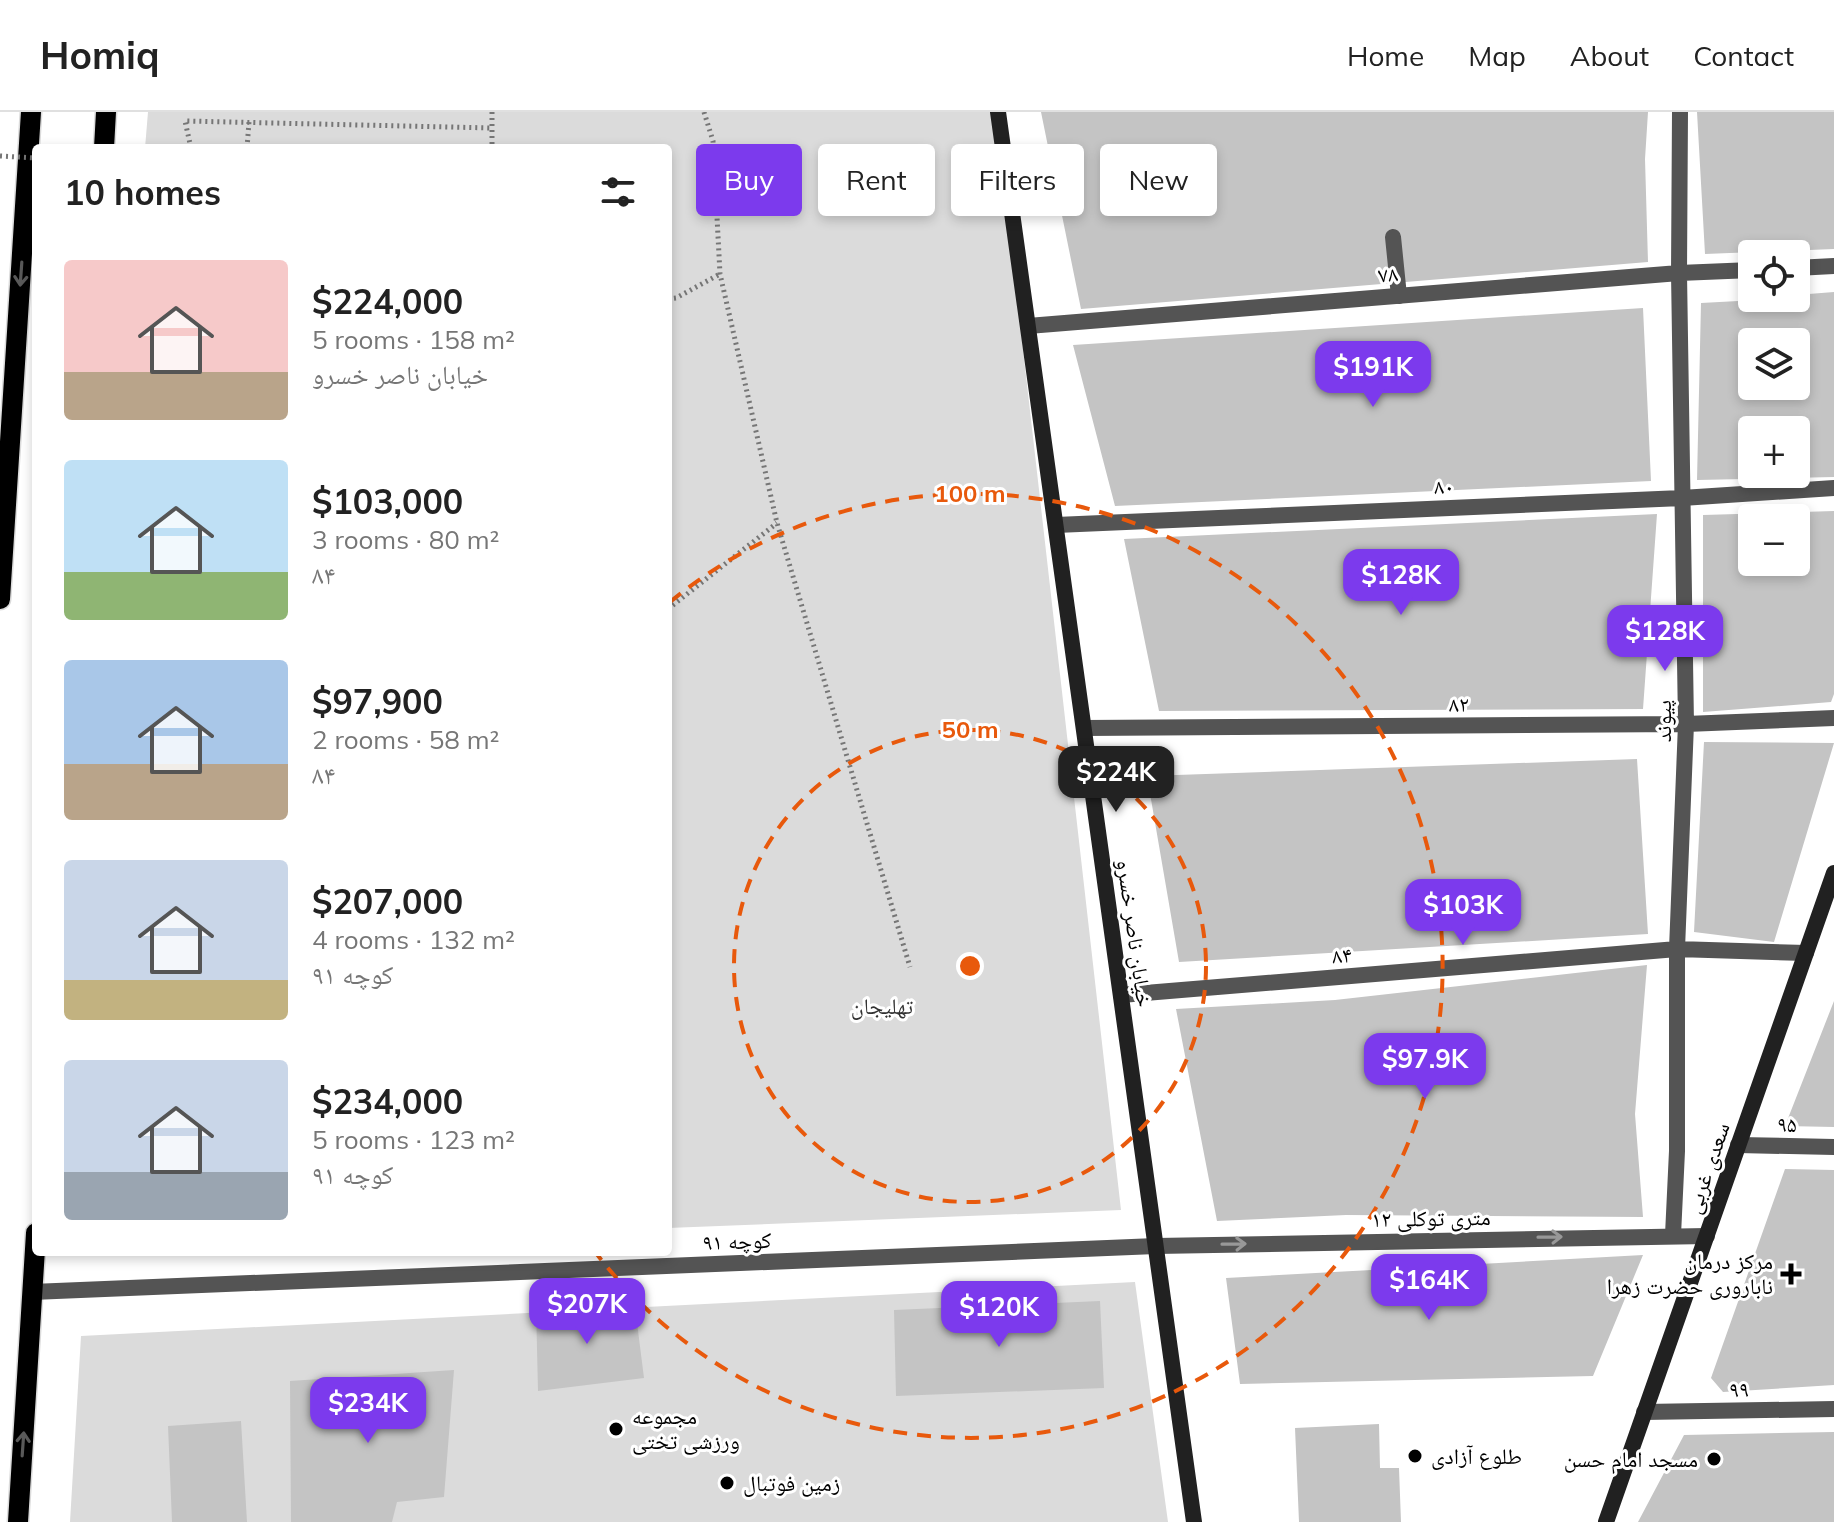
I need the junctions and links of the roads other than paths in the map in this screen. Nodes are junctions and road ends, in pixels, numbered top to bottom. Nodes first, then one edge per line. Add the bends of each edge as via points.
1 (31, 112) edge
2 (106, 112) edge
3 (998, 112) edge
4 (1680, 112) edge
5 (104, 144) edge
6 (1393, 237) dead end
7 (1834, 266) edge
8 (1810, 267) edge
9 (1738, 271) edge
10 (1679, 273) junction
11 (1399, 296) junction
12 (1028, 326) junction
13 (1834, 488) edge
14 (1682, 498) junction
15 (1056, 525) junction
16 (0, 599) edge
17 (1834, 718) edge
18 (1686, 724) junction
19 (1084, 728) junction
20 (1834, 874) edge
21 (1677, 949) junction
22 (1806, 953) junction
23 (1121, 995) junction
24 (1738, 1145) junction
25 (1834, 1147) edge
26 (1673, 1235) junction
27 (1707, 1236) junction
28 (1156, 1246) junction
29 (34, 1256) edge
30 (32, 1292) junction
31 (1834, 1409) edge
32 (1644, 1412) junction
33 (1607, 1520) edge
34 (18, 1522) edge
35 (1194, 1522) edge

1 -> 16 main road
2 - 5 main road
3 - 12 main road, خیابان ناصر خسرو
4 - 10 street, پیوند
6 - 11 street
7 - 8 street
9 - 10 street, ۷۸
10 - 11 street, ۷۸
10 - 14 street, پیوند
11 - 12 street, ۷۸
12 - 15 main road, خیابان ناصر خسرو
13 - 14 street, ۸۰
14 - 15 street, ۸۰
14 - 18 street, پیوند
15 - 19 main road, خیابان ناصر خسرو
17 - 18 street, ۸۲
18 - 19 street, ۸۲
18 - 21 street, پیوند
19 - 23 main road, خیابان ناصر خسرو
20 - 22 main road, سعدی غربی
21 - 22 street, ۸۴
21 - 23 street, ۸۴
21 - 26 street, پیوند
22 - 24 main road, سعدی غربی
23 - 28 main road, خیابان ناصر خسرو
24 - 25 street, ۹۵
24 - 27 main road, سعدی غربی
26 - 27 street, ۱۲ متری توکلی
28 -> 26 street, ۱۲ متری توکلی
27 - 32 main road, سعدی غربی
28 - 30 street, کوچه ۹۱
28 - 35 main road, خیابان ناصر خسرو
29 - 30 main road
34 -> 30 main road
31 - 32 street, ۹۹
32 - 33 main road, سعدی غربی

